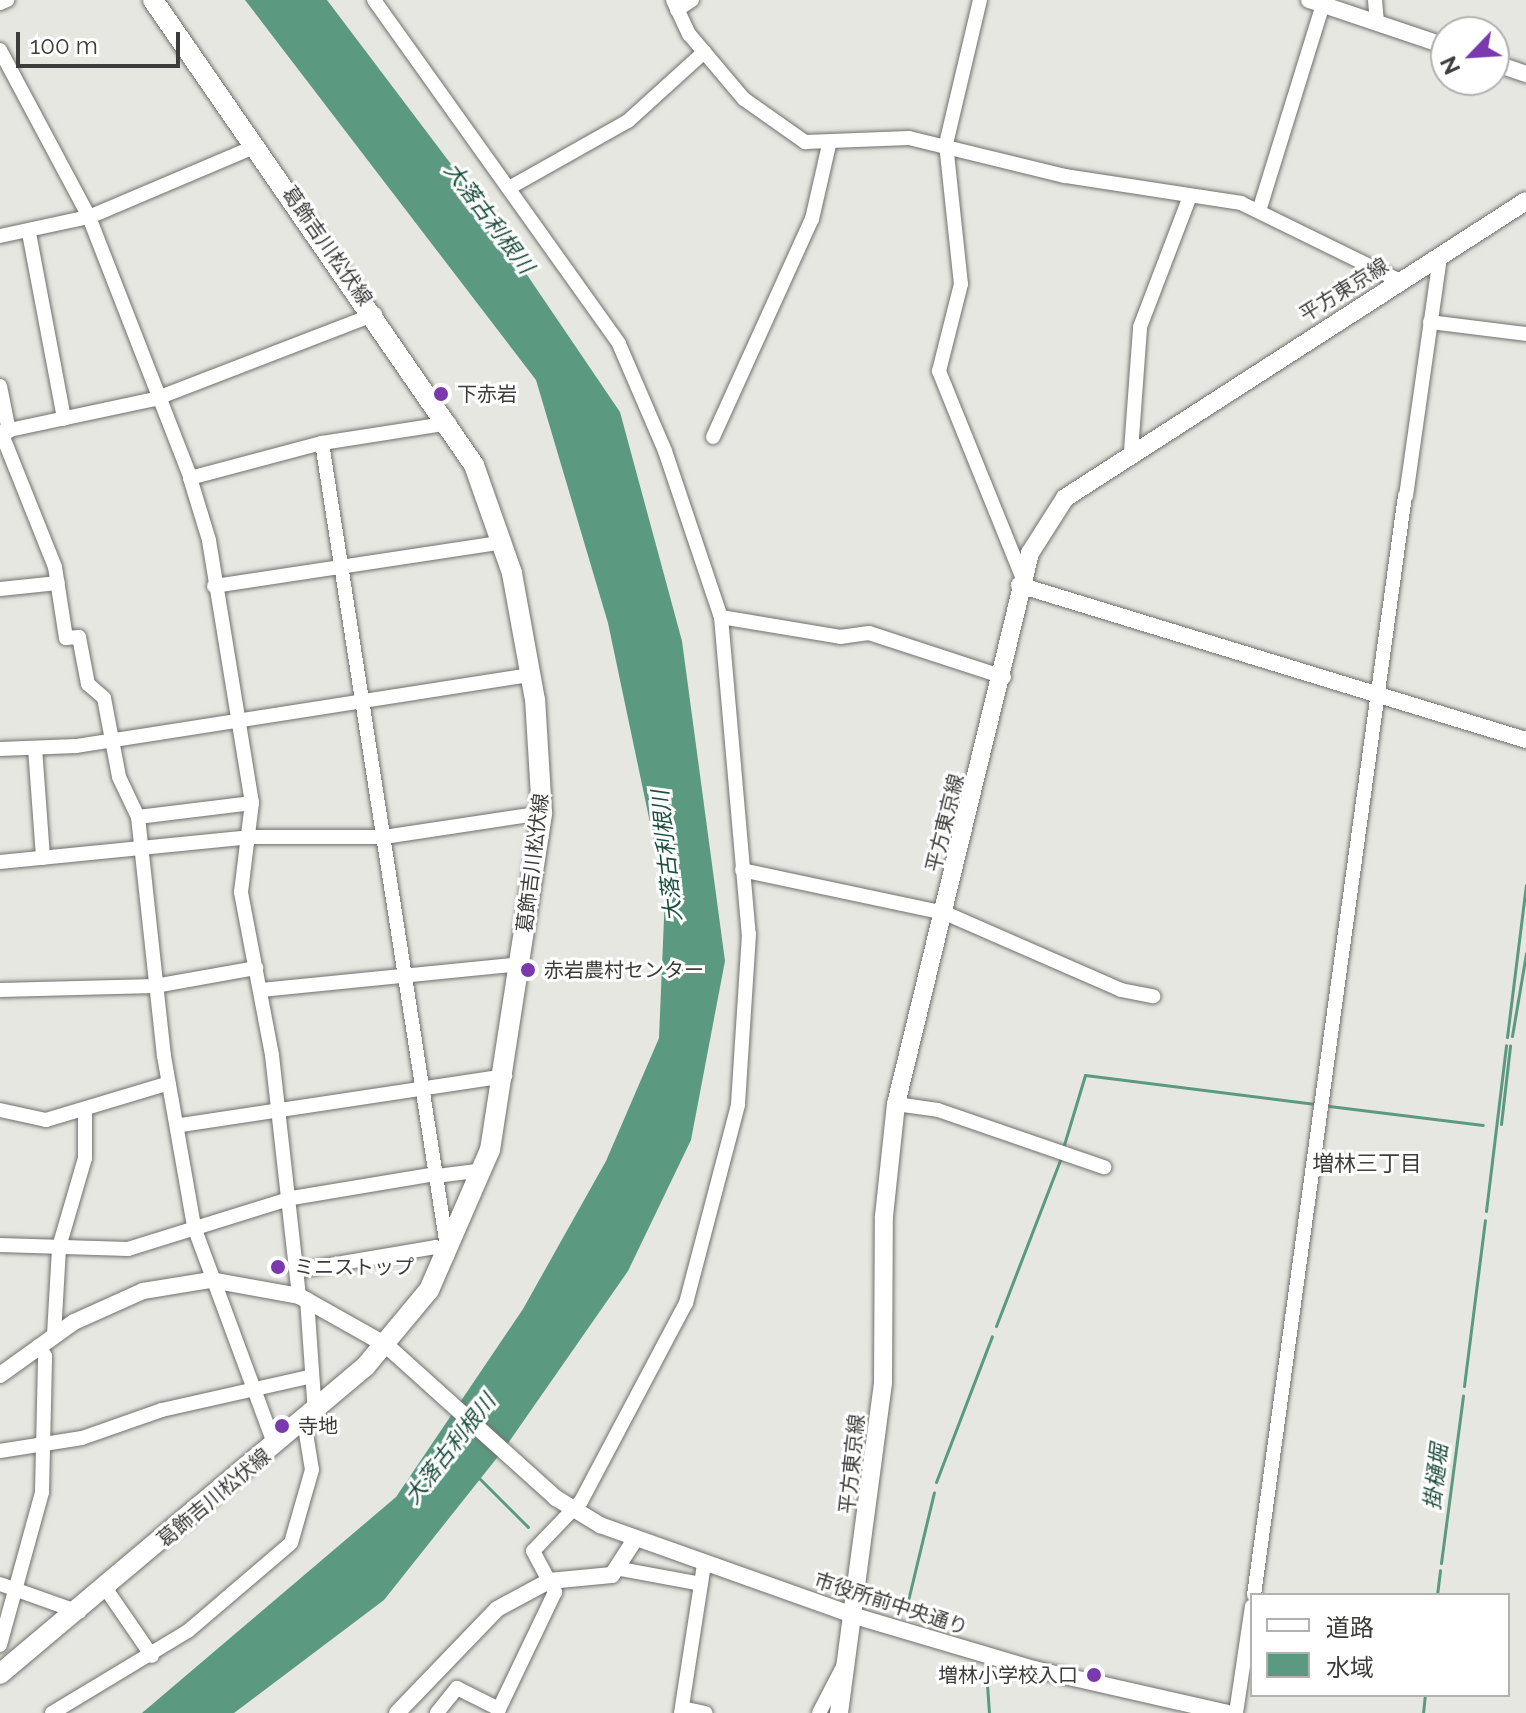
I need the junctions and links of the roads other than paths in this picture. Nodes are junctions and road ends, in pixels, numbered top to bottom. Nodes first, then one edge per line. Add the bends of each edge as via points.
1 (7, 0) edge
2 (153, 0) edge
3 (374, 0) edge
4 (692, 0) edge
5 (980, 0) edge
6 (1375, 0) edge
7 (1316, 2) edge
8 (0, 3) edge
9 (675, 5) edge
10 (1377, 22) junction
11 (1430, 40) edge
12 (0, 50) edge
13 (704, 52) junction
14 (946, 144) junction
15 (829, 145) junction
16 (256, 146) junction
17 (509, 188) junction
18 (1190, 196) junction
19 (1526, 201) edge
20 (1259, 211) junction
21 (89, 217) junction
22 (29, 233) junction
23 (0, 236) edge
24 (1440, 256) junction
25 (1400, 281) junction
26 (375, 314) junction
27 (1430, 322) junction
28 (1526, 334) edge
29 (0, 386) edge
30 (155, 399) junction
31 (64, 419) junction
32 (449, 423) junction
33 (3, 431) edge
34 (713, 437) dead end
35 (322, 443) junction
36 (1131, 451) junction
37 (191, 478) junction
38 (504, 542) junction
39 (341, 568) junction
40 (1020, 581) junction
41 (58, 583) junction
42 (214, 586) junction
43 (0, 589) edge
44 (721, 617) junction
45 (531, 675) junction
46 (1004, 677) junction
47 (1378, 693) junction
48 (362, 701) junction
49 (233, 718) junction
50 (109, 739) junction
51 (1526, 740) edge
52 (35, 748) junction
53 (0, 749) edge
54 (252, 803) junction
55 (542, 813) junction
56 (138, 817) junction
57 (249, 837) junction
58 (384, 837) junction
59 (144, 848) junction
60 (43, 858) junction
61 (0, 862) edge
62 (742, 870) junction
63 (945, 913) junction
64 (520, 964) junction
65 (256, 968) junction
66 (404, 971) junction
67 (155, 986) junction
68 (0, 990) edge
69 (261, 990) junction
70 (1153, 996) dead end
71 (505, 1076) junction
72 (169, 1083) junction
73 (422, 1088) junction
74 (896, 1104) junction
75 (279, 1106) junction
76 (0, 1110) edge
77 (85, 1110) junction
78 (181, 1125) junction
79 (1104, 1167) dead end
80 (484, 1170) junction
81 (435, 1175) junction
82 (292, 1198) junction
83 (194, 1227) junction
84 (0, 1245) edge
85 (59, 1247) junction
86 (448, 1255) junction
87 (301, 1270) junction
88 (211, 1280) junction
89 (303, 1298) junction
90 (54, 1335) junction
91 (386, 1345) junction
92 (38, 1346) junction
93 (0, 1375) edge
94 (308, 1377) junction
95 (252, 1391) junction
96 (310, 1416) junction
97 (41, 1446) junction
98 (275, 1446) junction
99 (0, 1451) edge
100 (572, 1510) junction
101 (634, 1541) junction
102 (704, 1565) junction
103 (620, 1569) junction
104 (549, 1581) junction
105 (0, 1584) edge
106 (701, 1584) junction
107 (15, 1589) junction
108 (106, 1589) junction
109 (1254, 1593) edge
110 (79, 1612) junction
111 (855, 1616) junction
112 (1250, 1619) edge
113 (0, 1645) edge
114 (152, 1656) junction
115 (846, 1661) junction
116 (0, 1674) edge
117 (681, 1710) edge
118 (52, 1713) edge
119 (397, 1713) edge
120 (437, 1713) edge
121 (705, 1713) edge
122 (819, 1713) edge
123 (839, 1713) edge
124 (1227, 1713) edge
125 (1236, 1713) edge

1 - 8 street
2 - 16 main road, 葛飾吉川松伏線
3 - 17 street
4 - 9 street
5 - 14 street
6 - 10 street
7 - 10 street
7 - 20 street
9 - 13 street
10 - 11 street
12 - 21 street
13 - 15 street via 744,99 805,142
13 - 17 street via 628,121
14 - 15 street via 909,138
14 - 18 street via 1065,176
14 - 40 street via 961,284 939,371
15 - 34 street via 812,219
16 - 21 street
16 - 26 main road, 葛飾吉川松伏線
17 - 44 street via 619,344 665,451
18 - 20 street
18 - 36 street via 1140,327
19 - 24 main road, 平方東京線
20 - 25 street
21 - 22 street
21 - 30 street
22 - 23 street
22 - 31 street
24 - 25 main road, 平方東京線
24 - 27 street
25 - 36 main road, 平方東京線
26 - 30 street
26 - 32 main road, 葛飾吉川松伏線
27 - 28 street
27 - 47 street
29 - 33 street
30 - 31 street
30 - 37 street
31 - 33 street
32 - 35 street
32 - 38 main road, 葛飾吉川松伏線
33 - 41 street via 30,490
35 - 37 street
35 - 39 street
36 - 40 main road, 平方東京線 via 1065,498 1043,526
37 - 42 street
38 - 39 street
38 - 45 main road, 葛飾吉川松伏線
39 - 42 street
39 - 48 street
40 - 46 main road, 平方東京線
40 - 47 street
41 - 43 street
41 - 50 street via 66,638 79,637 88,684 104,698
42 - 49 street
44 - 46 street via 840,637 869,633
44 - 62 street
45 - 48 street
45 - 55 main road, 葛飾吉川松伏線
46 - 63 main road, 平方東京線
47 - 51 street
47 - 109 street
48 - 49 street
48 - 58 street
49 - 50 street
49 - 54 street
50 - 52 street
50 - 56 street
52 - 53 street
52 - 60 street
54 - 56 street
54 - 57 street
55 - 58 street
55 - 64 main road, 葛飾吉川松伏線
56 - 59 street
57 - 58 street
57 - 59 street
57 - 65 street via 241,892
58 - 66 street
59 - 60 street
59 - 67 street
60 - 61 street
62 - 63 street
62 - 100 street via 749,934 738,1105 686,1303
63 - 70 street via 1121,990
63 - 74 main road, 平方東京線
64 - 66 street
64 - 71 main road, 葛飾吉川松伏線
65 - 67 street
65 - 69 street
66 - 69 street
66 - 73 street
67 - 68 street
67 - 72 street
69 - 75 street
71 - 73 street
71 - 80 main road, 葛飾吉川松伏線
72 - 77 street
72 - 78 street
73 - 75 street
73 - 81 street
74 - 79 street via 938,1110
74 - 111 main road, 平方東京線 via 884,1216 883,1382
75 - 78 street
75 - 82 street
76 - 77 street via 28,1121
77 - 85 street via 85,1158
78 - 83 street
80 - 81 street
80 - 86 main road, 葛飾吉川松伏線
81 - 82 street
81 - 86 street
82 - 83 street
82 - 87 street
83 - 85 street via 128,1249
83 - 88 street
84 - 85 street
85 - 90 street
86 - 87 street via 435,1247
86 - 91 main road, 葛飾吉川松伏線
87 - 89 street
88 - 89 street, 市役所前中央通り
88 - 90 street via 120,1299
88 - 95 street
89 - 91 street, 市役所前中央通り
89 - 94 street
90 - 92 street
91 - 96 main road, 葛飾吉川松伏線
91 - 100 street, 市役所前中央通り
92 - 93 street
92 - 97 street via 45,1356
94 - 95 street
94 - 96 street
95 - 97 street
95 - 98 street
96 - 98 main road, 葛飾吉川松伏線
96 - 114 street via 312,1470 291,1543
97 - 99 street
97 - 107 street via 42,1492
98 - 108 main road, 葛飾吉川松伏線
100 - 101 street, 市役所前中央通り
100 - 104 street via 533,1551
101 - 102 street, 市役所前中央通り
101 - 103 street
102 - 106 street
102 - 111 street, 市役所前中央通り
103 - 104 street via 604,1578
103 - 106 street
104 - 119 street via 497,1609
104 - 120 street via 555,1592 499,1709 457,1688
105 - 107 street
106 - 117 street
107 - 110 street
107 - 113 street
108 - 110 main road, 葛飾吉川松伏線
108 - 114 street
110 - 116 main road, 葛飾吉川松伏線
111 - 115 main road, 平方東京線
111 - 124 street, 市役所前中央通り via 1034,1669
112 - 125 street
114 - 118 street
115 - 122 street
115 - 123 main road, 平方東京線
117 - 121 street

